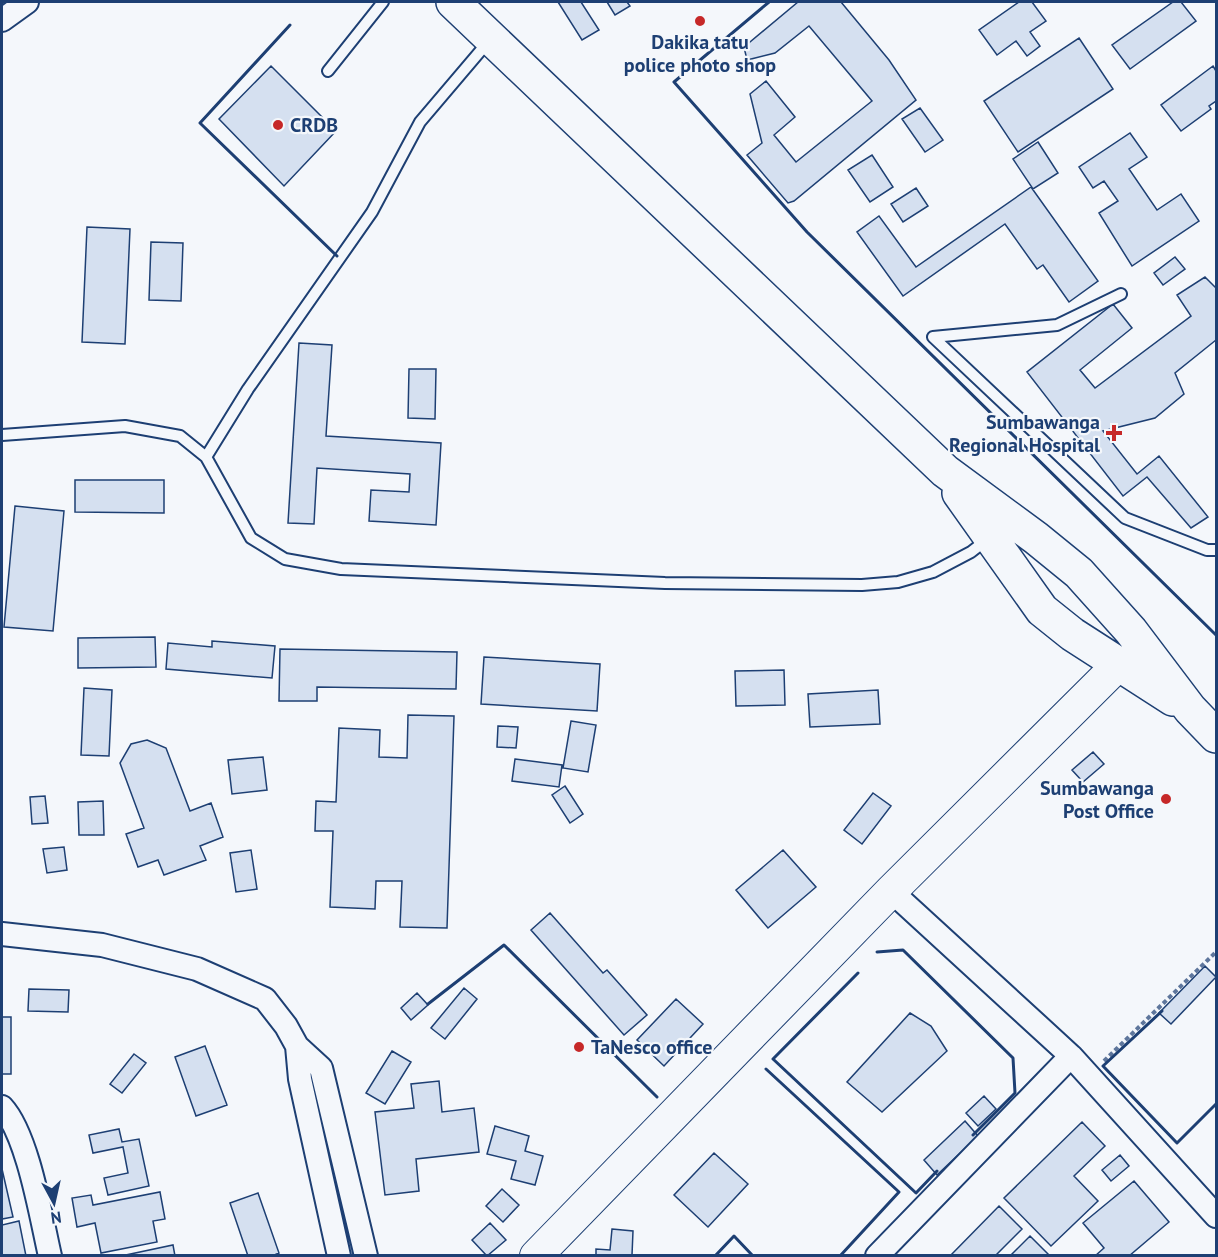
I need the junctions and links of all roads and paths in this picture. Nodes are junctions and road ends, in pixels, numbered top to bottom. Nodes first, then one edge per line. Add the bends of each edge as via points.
1 (27, 2) edge
2 (383, 2) edge
3 (453, 2) edge
4 (2, 20) edge
5 (490, 39) junction
6 (328, 71) dead end
7 (1121, 294) dead end
8 (2, 435) edge
9 (206, 457) junction
10 (945, 471) junction
11 (990, 537) junction
12 (1216, 550) edge
13 (1070, 565) junction
14 (1103, 598) junction
15 (1036, 602) junction
16 (1072, 634) junction
17 (1118, 665) junction
18 (1190, 709) junction
19 (1216, 736) edge
20 (891, 891) junction
21 (2, 934) edge
22 (1216, 952) edge
23 (297, 1046) junction
24 (1071, 1056) junction
25 (1089, 1076) junction
26 (2, 1107) edge
27 (1216, 1216) edge
28 (50, 1256) edge
29 (339, 1256) edge
30 (366, 1256) edge
31 (536, 1256) edge
32 (877, 1256) edge

1 - 4 street
2 - 6 lane
3 - 5 highway
5 - 9 lane via 420,122 372,212 248,389
5 - 10 highway
7 - 12 lane via 1057,325 933,337 1125,518
8 - 9 lane via 125,426 180,436
9 - 11 lane via 251,538 285,559 341,569 666,583 862,585 898,582 933,572
10 - 11 highway
10 - 13 highway
11 - 15 highway
13 - 14 highway
13 - 15 highway via 1050,578
14 - 16 highway via 1092,619
14 - 18 highway
15 - 16 highway
16 - 17 highway
17 - 18 highway
17 - 20 street
18 - 19 highway
20 - 24 street
20 - 31 street
21 - 23 street via 102,945 197,969 265,999
22 - 25 path
23 - 29 street via 300,1079
23 - 30 street via 321,1068
24 - 25 street
24 - 32 street
25 - 27 street
26 - 28 street via 28,1165

